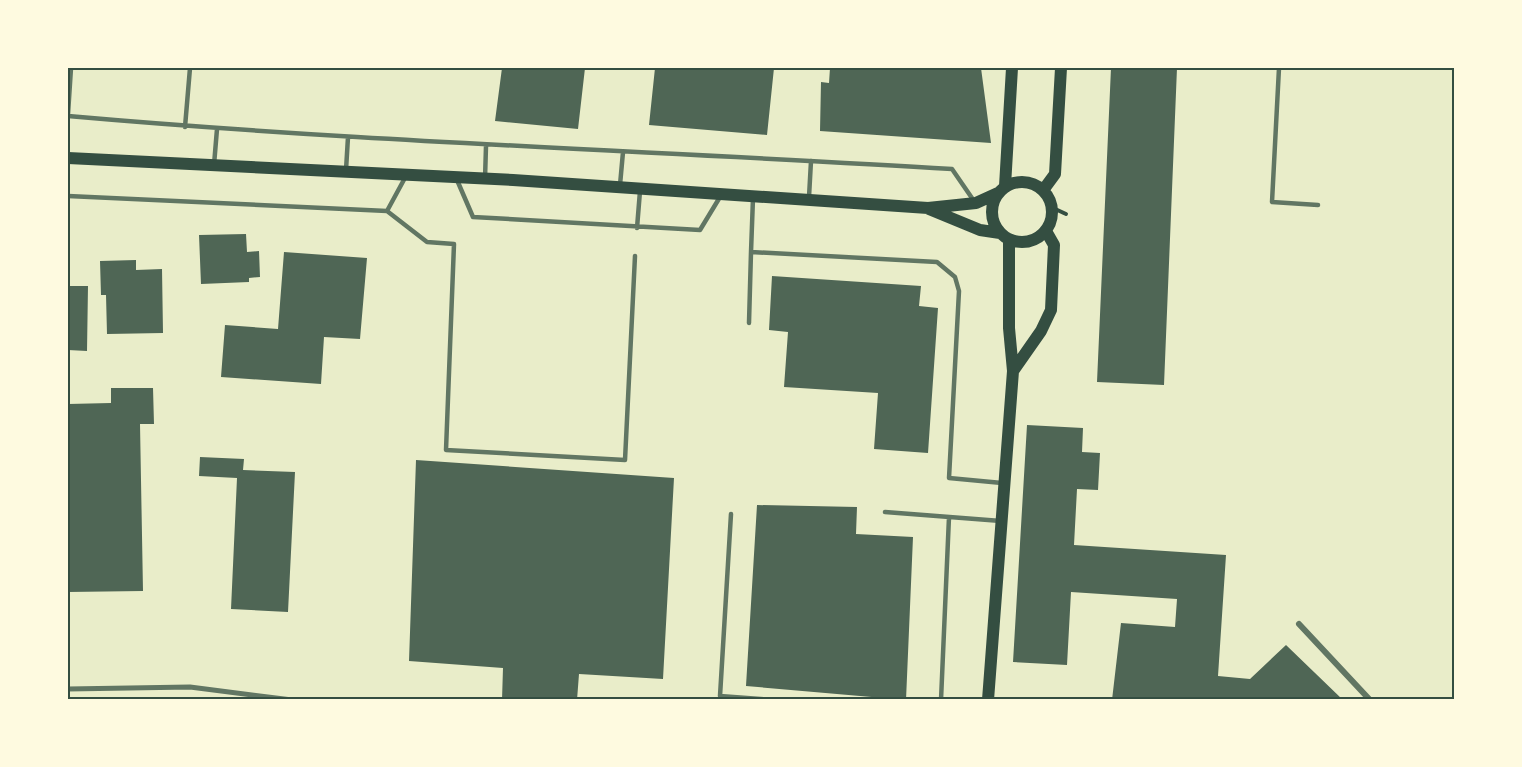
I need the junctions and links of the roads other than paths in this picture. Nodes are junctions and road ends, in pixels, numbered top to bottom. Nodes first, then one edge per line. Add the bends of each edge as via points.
1 (71, 68) edge
2 (190, 68) edge
3 (1012, 68) edge
4 (1061, 68) edge
5 (1279, 68) edge
6 (68, 105) edge
7 (68, 115) edge
8 (185, 127) junction
9 (217, 129) junction
10 (348, 137) junction
11 (486, 146) junction
12 (623, 152) junction
13 (68, 158) edge
14 (811, 160) junction
15 (214, 166) junction
16 (346, 172) junction
17 (407, 174) junction
18 (456, 177) junction
19 (485, 179) junction
20 (620, 187) junction
21 (640, 188) junction
22 (1044, 189) junction
23 (1001, 190) junction
24 (721, 194) junction
25 (68, 196) edge
26 (753, 196) junction
27 (809, 200) junction
28 (976, 203) junction
29 (1318, 205) dead end
30 (928, 208) junction
31 (387, 211) junction
32 (637, 228) junction
33 (1046, 231) junction
34 (1004, 236) junction
35 (751, 252) junction
36 (635, 256) dead end
37 (748, 323) dead end
38 (1013, 371) junction
39 (1005, 483) junction
40 (885, 512) dead end
41 (731, 514) dead end
42 (949, 517) junction
43 (1001, 521) junction
44 (1299, 624) dead end
45 (68, 689) edge
46 (291, 699) edge
47 (773, 699) edge
48 (940, 699) edge
49 (988, 699) edge
50 (1370, 699) edge

1 - 6 lane
2 - 8 lane
3 - 23 main road
4 - 22 main road via 1056,174
5 - 29 lane via 1272,202
6 - 7 lane
7 - 8 lane
8 - 9 lane
9 - 10 lane
9 - 15 lane
10 - 11 lane
10 - 16 lane
11 - 12 lane
11 - 19 lane
12 - 14 lane
12 - 20 lane
13 - 15 main road
14 - 27 lane
14 - 28 lane via 952,169
15 - 16 main road
16 - 17 main road
17 - 18 main road
17 - 31 lane
18 - 19 main road
18 - 32 lane via 473,217
19 - 20 main road
20 - 21 main road
21 - 24 main road
21 - 32 lane
22 - 23 main road via 1025,181
22 - 33 main road via 1053,208
23 - 28 main road
23 - 34 main road via 992,214
24 - 26 main road
24 - 32 lane via 700,230
25 - 31 lane
26 - 27 main road
26 - 35 lane
27 - 30 main road
28 - 30 main road
30 - 34 main road
31 - 36 lane via 427,242 454,244 446,450 625,460
33 - 34 main road via 1029,242
33 - 38 main road via 1054,245 1051,310
34 - 38 main road
35 - 37 lane
35 - 39 lane via 938,262 955,277 960,291 949,478
38 - 39 main road
39 - 43 main road
40 - 42 lane
41 - 47 lane via 720,696
42 - 43 lane
42 - 48 lane
43 - 49 main road
44 - 50 street
45 - 46 street via 190,687

